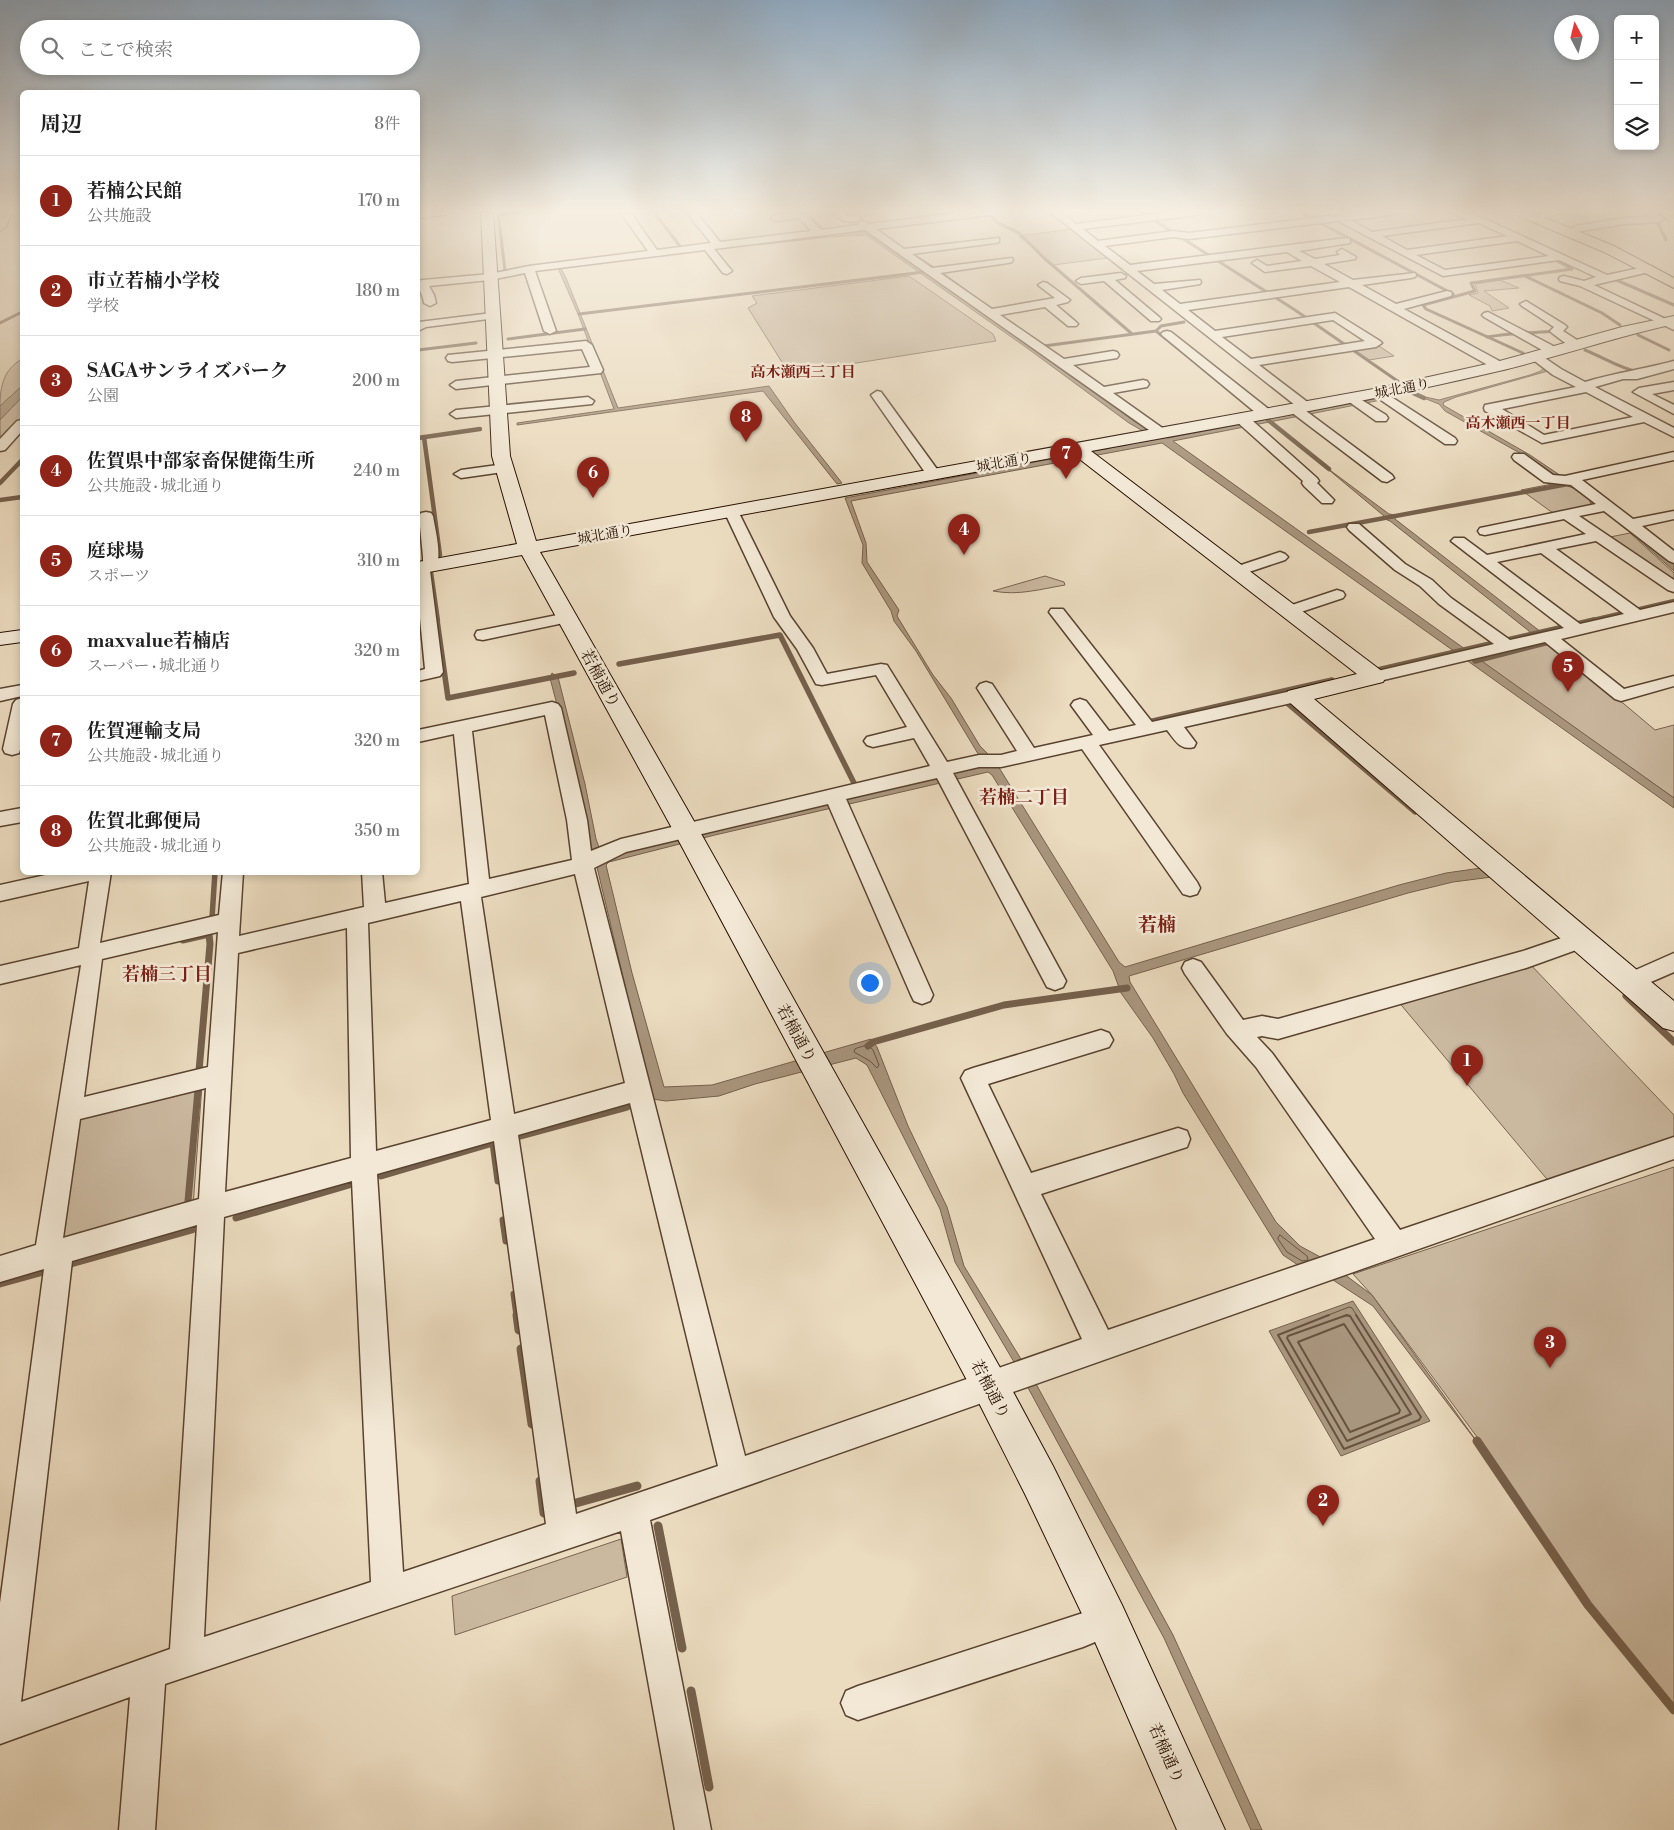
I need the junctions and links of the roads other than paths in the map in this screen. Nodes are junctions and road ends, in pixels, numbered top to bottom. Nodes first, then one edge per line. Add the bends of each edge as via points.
1 (429, 297) edge
2 (491, 297) edge
3 (539, 297) edge
4 (973, 297) edge
5 (1061, 297) edge
6 (1129, 297) edge
7 (1163, 297) edge
8 (1254, 297) edge
9 (1375, 297) edge
10 (1436, 297) edge
11 (1614, 297) edge
12 (430, 303) dead end
13 (1047, 303) junction
14 (1526, 304) dead end
15 (1177, 308) junction
16 (1394, 308) junction
17 (995, 312) junction
18 (1488, 315) dead end
19 (492, 316) junction
20 (1155, 319) dead end
21 (1670, 323) edge
22 (1072, 324) dead end
23 (420, 328) edge
24 (550, 331) dead end
25 (1167, 334) dead end
26 (1212, 335) junction
27 (1576, 345) junction
28 (1553, 351) junction
29 (494, 353) junction
30 (1113, 355) dead end
31 (1536, 356) junction
32 (452, 358) dead end
33 (1064, 363) junction
34 (1248, 363) junction
35 (1674, 365) edge
36 (1499, 366) junction
37 (496, 381) junction
38 (1143, 384) dead end
39 (456, 385) dead end
40 (1674, 386) edge
41 (1586, 387) junction
42 (1102, 391) junction
43 (1379, 393) junction
44 (877, 395) dead end
45 (1357, 401) junction
46 (588, 402) dead end
47 (498, 410) junction
48 (1674, 410) edge
49 (1302, 411) junction
50 (456, 414) dead end
51 (1266, 414) junction
52 (1381, 418) dead end
53 (1646, 418) junction
54 (1246, 423) junction
55 (20, 426) edge
56 (1674, 433) edge
57 (1154, 434) junction
58 (1450, 441) dead end
59 (0, 447) edge
60 (1083, 453) junction
61 (1674, 456) edge
62 (1519, 457) dead end
63 (505, 468) junction
64 (461, 474) dead end
65 (934, 475) junction
66 (1387, 478) dead end
67 (1566, 480) junction
68 (1327, 500) dead end
69 (1608, 506) junction
70 (731, 511) junction
71 (1566, 514) junction
72 (1674, 515) edge
73 (426, 516) dead end
74 (1631, 524) junction
75 (1354, 527) dead end
76 (1485, 530) dead end
77 (1598, 536) junction
78 (1459, 541) dead end
79 (528, 548) junction
80 (1544, 548) junction
81 (1280, 557) dead end
82 (1674, 558) edge
83 (1485, 560) junction
84 (423, 567) edge
85 (1237, 571) junction
86 (1674, 587) edge
87 (1337, 595) dead end
88 (1674, 607) edge
89 (1289, 611) junction
90 (1057, 612) dead end
91 (1631, 612) junction
92 (423, 618) edge
93 (568, 618) junction
94 (1571, 625) junction
95 (483, 635) dead end
96 (20, 636) edge
97 (1541, 637) junction
98 (0, 639) edge
99 (1500, 641) junction
100 (1370, 673) junction
101 (420, 676) edge
102 (1674, 682) edge
103 (986, 688) dead end
104 (20, 691) edge
105 (0, 695) edge
106 (1296, 696) junction
107 (1080, 705) dead end
108 (20, 712) edge
109 (1144, 724) junction
110 (1172, 724) junction
111 (462, 727) junction
112 (918, 731) junction
113 (420, 736) edge
114 (1097, 737) junction
115 (873, 741) dead end
116 (1187, 743) dead end
117 (11, 749) edge
118 (1026, 750) junction
119 (946, 777) junction
120 (837, 803) junction
121 (20, 814) edge
122 (0, 819) edge
123 (689, 837) junction
124 (593, 859) junction
125 (83, 875) edge
126 (100, 875) edge
127 (233, 875) edge
128 (372, 875) edge
129 (1190, 888) dead end
130 (475, 891) junction
131 (0, 893) edge
132 (366, 916) junction
133 (229, 921) junction
134 (1572, 943) junction
135 (228, 947) junction
136 (90, 954) junction
137 (1674, 962) edge
138 (1193, 968) dead end
139 (0, 975) edge
140 (1055, 981) dead end
141 (1630, 982) junction
142 (922, 995) dead end
143 (1674, 1019) edge
144 (1238, 1031) junction
145 (1101, 1040) dead end
146 (219, 1075) junction
147 (640, 1090) junction
148 (70, 1111) junction
149 (505, 1127) junction
150 (1178, 1139) dead end
151 (1674, 1148) edge
152 (364, 1166) junction
153 (1024, 1186) junction
154 (212, 1208) junction
155 (1395, 1245) junction
156 (55, 1253) junction
157 (0, 1269) edge
158 (1101, 1347) junction
159 (1012, 1378) junction
160 (735, 1475) junction
161 (633, 1511) junction
162 (563, 1535) junction
163 (388, 1593) junction
164 (1107, 1620) junction
165 (186, 1660) junction
166 (149, 1673) junction
167 (858, 1703) dead end
168 (1, 1726) edge
169 (137, 1830) edge
170 (694, 1830) edge
171 (1201, 1830) edge

1 - 12 street
2 - 19 street, 若楠通り
3 - 24 street
4 - 17 street
5 - 13 street via 1064,300
6 - 20 street
7 - 15 street
8 - 15 street
9 - 16 street
10 - 16 street
11 - 21 street
13 - 17 street
13 - 22 street
14 - 27 street via 1561,327 1556,330
15 - 26 street
16 - 36 street
17 - 33 street
18 - 28 street
19 - 23 street via 423,324
19 - 29 street, 若楠通り
21 - 27 street, 城北通り
25 - 51 street
26 - 34 street
26 - 34 street via 1335,316 1376,342
27 - 28 street, 城北通り
28 - 31 street, 城北通り
29 - 32 street
29 - 37 street, 若楠通り
29 - 37 street via 586,345 597,370
30 - 33 street
31 - 36 street, 城北通り
31 - 41 street via 1557,372
33 - 42 street
34 - 49 street
35 - 41 street via 1637,375 1622,375
36 - 43 street, 城北通り
37 - 39 street
37 - 47 street, 若楠通り
38 - 42 street
40 - 48 street via 1639,392
41 - 53 street
41 - 53 street via 1490,408 1542,440
42 - 57 street
43 - 45 street, 城北通り
43 - 58 street
44 - 65 street
45 - 49 street, 城北通り
45 - 52 street
46 - 47 street
47 - 50 street
47 - 63 street, 若楠通り via 501,456
49 - 51 street, 城北通り
49 - 66 street
51 - 54 street, 城北通り
53 - 56 street
54 - 57 street, 城北通り
54 - 68 street via 1312,481 1308,483
55 - 59 street
57 - 60 street, 城北通り
60 - 65 street, 城北通り
60 - 85 street
61 - 67 street
62 - 67 street via 1549,479
63 - 64 street
63 - 79 street, 若楠通り
65 - 70 street, 城北通り
67 - 69 street
69 - 71 street
69 - 74 street
70 - 79 street, 城北通り
70 - 112 street via 782,617 805,648 822,680 881,669
71 - 76 street
71 - 77 street
72 - 74 street
73 - 84 street via 431,557
74 - 82 street
75 - 99 street via 1400,567 1426,583
77 - 80 street
77 - 86 street
78 - 83 street
79 - 84 street, 城北通り
79 - 93 street, 若楠通り
80 - 83 street
80 - 91 street
81 - 85 street
83 - 94 street
84 - 92 street
85 - 89 street
87 - 89 street
88 - 91 street
89 - 100 street
90 - 109 street
91 - 94 street
92 - 101 street via 434,672
93 - 95 street
93 - 123 street, 若楠通り
94 - 97 street
96 - 98 street
97 - 99 street
97 - 102 street via 1621,695
99 - 100 street via 1465,655
100 - 106 street
103 - 118 street
104 - 105 street
106 - 110 street
106 - 134 street
107 - 114 street
108 - 117 street
109 - 110 street
109 - 114 street
110 - 116 street
111 - 113 street
111 - 124 street via 552,708 577,820
111 - 130 street
112 - 115 street
112 - 119 street
114 - 118 street
114 - 129 street
118 - 119 street via 1001,761 979,761
119 - 120 street
119 - 140 street
120 - 123 street
120 - 142 street
121 - 122 street
123 - 124 street
123 - 159 street, 若楠通り via 812,1061
124 - 130 street
124 - 147 street
125 - 131 street
126 - 136 street
127 - 133 street
128 - 132 street
130 - 132 street
130 - 149 street
132 - 135 street
132 - 152 street
133 - 135 street
133 - 136 street
134 - 141 street
134 - 144 street via 1278,1029 1262,1026
135 - 146 street
136 - 139 street
136 - 148 street via 92,963
137 - 141 street
138 - 144 street
141 - 143 street
144 - 155 street via 1264,1060
145 - 153 street via 973,1078
146 - 148 street
146 - 154 street
147 - 149 street
147 - 160 street
148 - 156 street via 49,1244
149 - 152 street
149 - 162 street
150 - 153 street
151 - 155 street
152 - 154 street
152 - 163 street
153 - 158 street
154 - 156 street
154 - 165 street
155 - 158 street
156 - 157 street
156 - 168 street via 59,1260
158 - 159 street
159 - 160 street
159 - 164 street, 若楠通り via 1039,1480
160 - 161 street
161 - 162 street
161 - 170 street
162 - 163 street
163 - 165 street
164 - 167 street
164 - 171 street, 若楠通り
165 - 166 street
166 - 168 street
166 - 169 street

